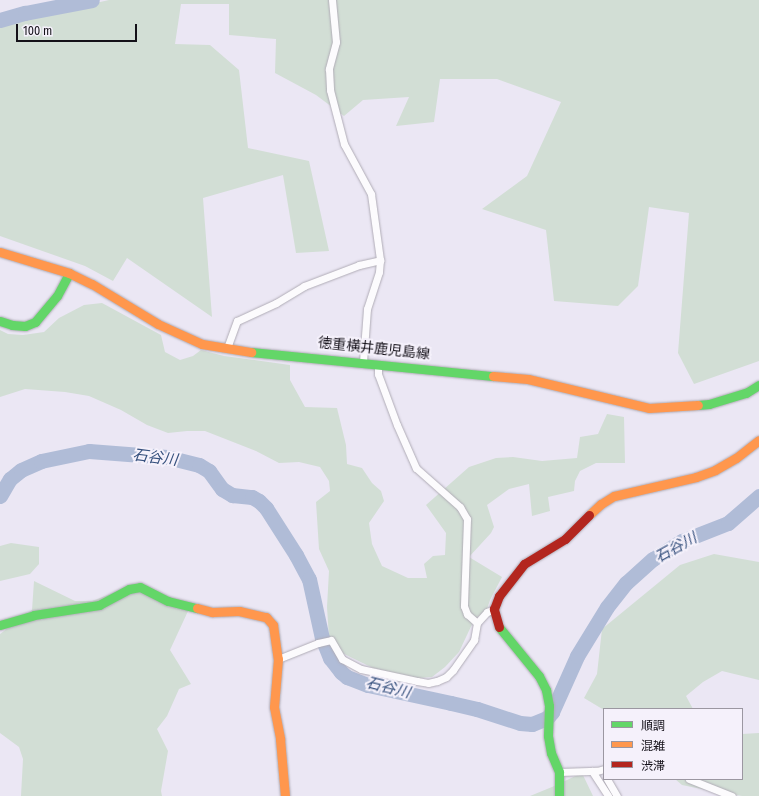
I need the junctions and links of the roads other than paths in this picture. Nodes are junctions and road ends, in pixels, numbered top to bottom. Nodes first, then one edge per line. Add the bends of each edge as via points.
1 (332, 0) edge
2 (0, 252) edge
3 (380, 260) junction
4 (69, 273) junction
5 (0, 321) edge
6 (227, 348) junction
7 (363, 362) junction
8 (378, 364) junction
9 (759, 385) edge
10 (759, 440) edge
11 (494, 608) junction
12 (477, 623) junction
13 (0, 625) edge
14 (278, 659) junction
15 (592, 771) junction
16 (603, 771) edge
17 (559, 772) junction
18 (608, 780) edge
19 (692, 780) edge
20 (285, 796) edge
21 (559, 796) edge
22 (608, 796) edge
23 (617, 796) edge
24 (732, 796) edge

1 - 3 street via 336,42 329,69 330,90 344,144 371,194
2 - 4 street, 徳重横井鹿児島線
3 - 6 street via 359,265 304,286 276,303 237,320
3 - 7 street via 368,309
4 - 5 street via 57,296 35,322 25,326
4 - 6 street, 徳重横井鹿児島線 via 179,335 202,344
6 - 7 street, 徳重横井鹿児島線
7 - 8 street, 徳重横井鹿児島線
8 - 9 street, 徳重横井鹿児島線 via 528,379 649,408 709,404 746,393
8 - 12 street via 378,374 416,468 460,507 467,519 464,606 467,614
10 - 11 street via 715,470 696,477 614,496 565,539 524,564 499,596
11 - 12 street
11 - 17 street via 504,635 539,676 546,690 549,706 548,736 551,753
12 - 14 street via 474,640 453,670 446,677 428,683 361,669 342,659 331,640
13 - 14 street via 40,614 99,605 129,589 140,587 168,601 212,612 239,611 266,616 273,626
14 - 20 street via 274,707 280,739
15 - 16 street
15 - 17 street
15 - 22 street
17 - 21 street
18 - 23 street
19 - 24 street

